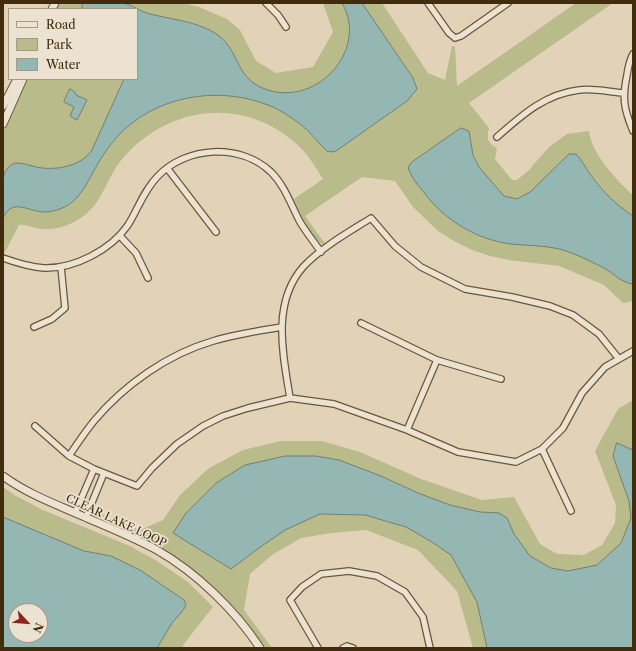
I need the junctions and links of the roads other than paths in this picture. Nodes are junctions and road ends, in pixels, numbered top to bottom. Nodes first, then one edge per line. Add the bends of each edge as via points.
1 (266, 3) edge
2 (428, 3) edge
3 (508, 3) edge
4 (286, 28) dead end
5 (633, 54) edge
6 (16, 80) edge
7 (23, 80) edge
8 (623, 93) junction
9 (3, 106) edge
10 (3, 124) edge
11 (633, 131) edge
12 (497, 137) dead end
13 (167, 168) junction
14 (216, 232) dead end
15 (120, 236) junction
16 (321, 252) junction
17 (3, 258) edge
18 (61, 267) junction
19 (148, 278) dead end
20 (362, 322) dead end
21 (34, 327) dead end
22 (282, 327) junction
23 (633, 351) edge
24 (619, 359) junction
25 (437, 360) junction
26 (501, 379) dead end
27 (290, 398) junction
28 (35, 426) dead end
29 (407, 430) junction
30 (542, 449) junction
31 (69, 456) junction
32 (94, 469) junction
33 (104, 473) junction
34 (3, 476) edge
35 (571, 511) dead end
36 (75, 513) junction
37 (86, 517) junction
38 (260, 648) edge
39 (318, 648) edge
40 (343, 648) edge
41 (353, 648) edge
42 (430, 648) edge

1 - 4 street
2 - 3 street via 455,38
5 - 8 street
6 - 9 street
7 - 10 street
8 - 11 street
8 - 12 street via 580,89 560,94 534,106
13 - 14 street
13 - 15 street via 149,187
13 - 16 street via 191,155 205,152 231,153 252,160 271,173 281,185 300,221
15 - 18 street via 84,260
15 - 19 street via 136,253
16 - 22 street via 305,265 291,284 284,306
16 - 24 street via 372,218 395,246 421,267 465,289 550,306 573,315 599,334
17 - 18 street via 28,266
18 - 21 street via 65,308 52,319
20 - 25 street
22 - 27 street
22 - 31 street via 211,341 160,364 107,406
23 - 24 street
24 - 30 street via 605,367 582,393 563,428
25 - 26 street
25 - 29 street
27 - 29 street via 334,404
27 - 33 street via 223,416 204,426 177,444 137,486
28 - 31 street
29 - 30 street via 458,452 516,462
30 - 35 street
31 - 32 street
32 - 33 street
32 - 36 street
33 - 37 street
34 - 36 street, CLEAR LAKE LOOP via 36,497
36 - 37 street, CLEAR LAKE LOOP
37 - 38 street, CLEAR LAKE LOOP via 157,551 197,578 214,593
39 - 42 street via 290,600 302,587 321,574 349,571 377,576 405,592 423,617
40 - 41 street

